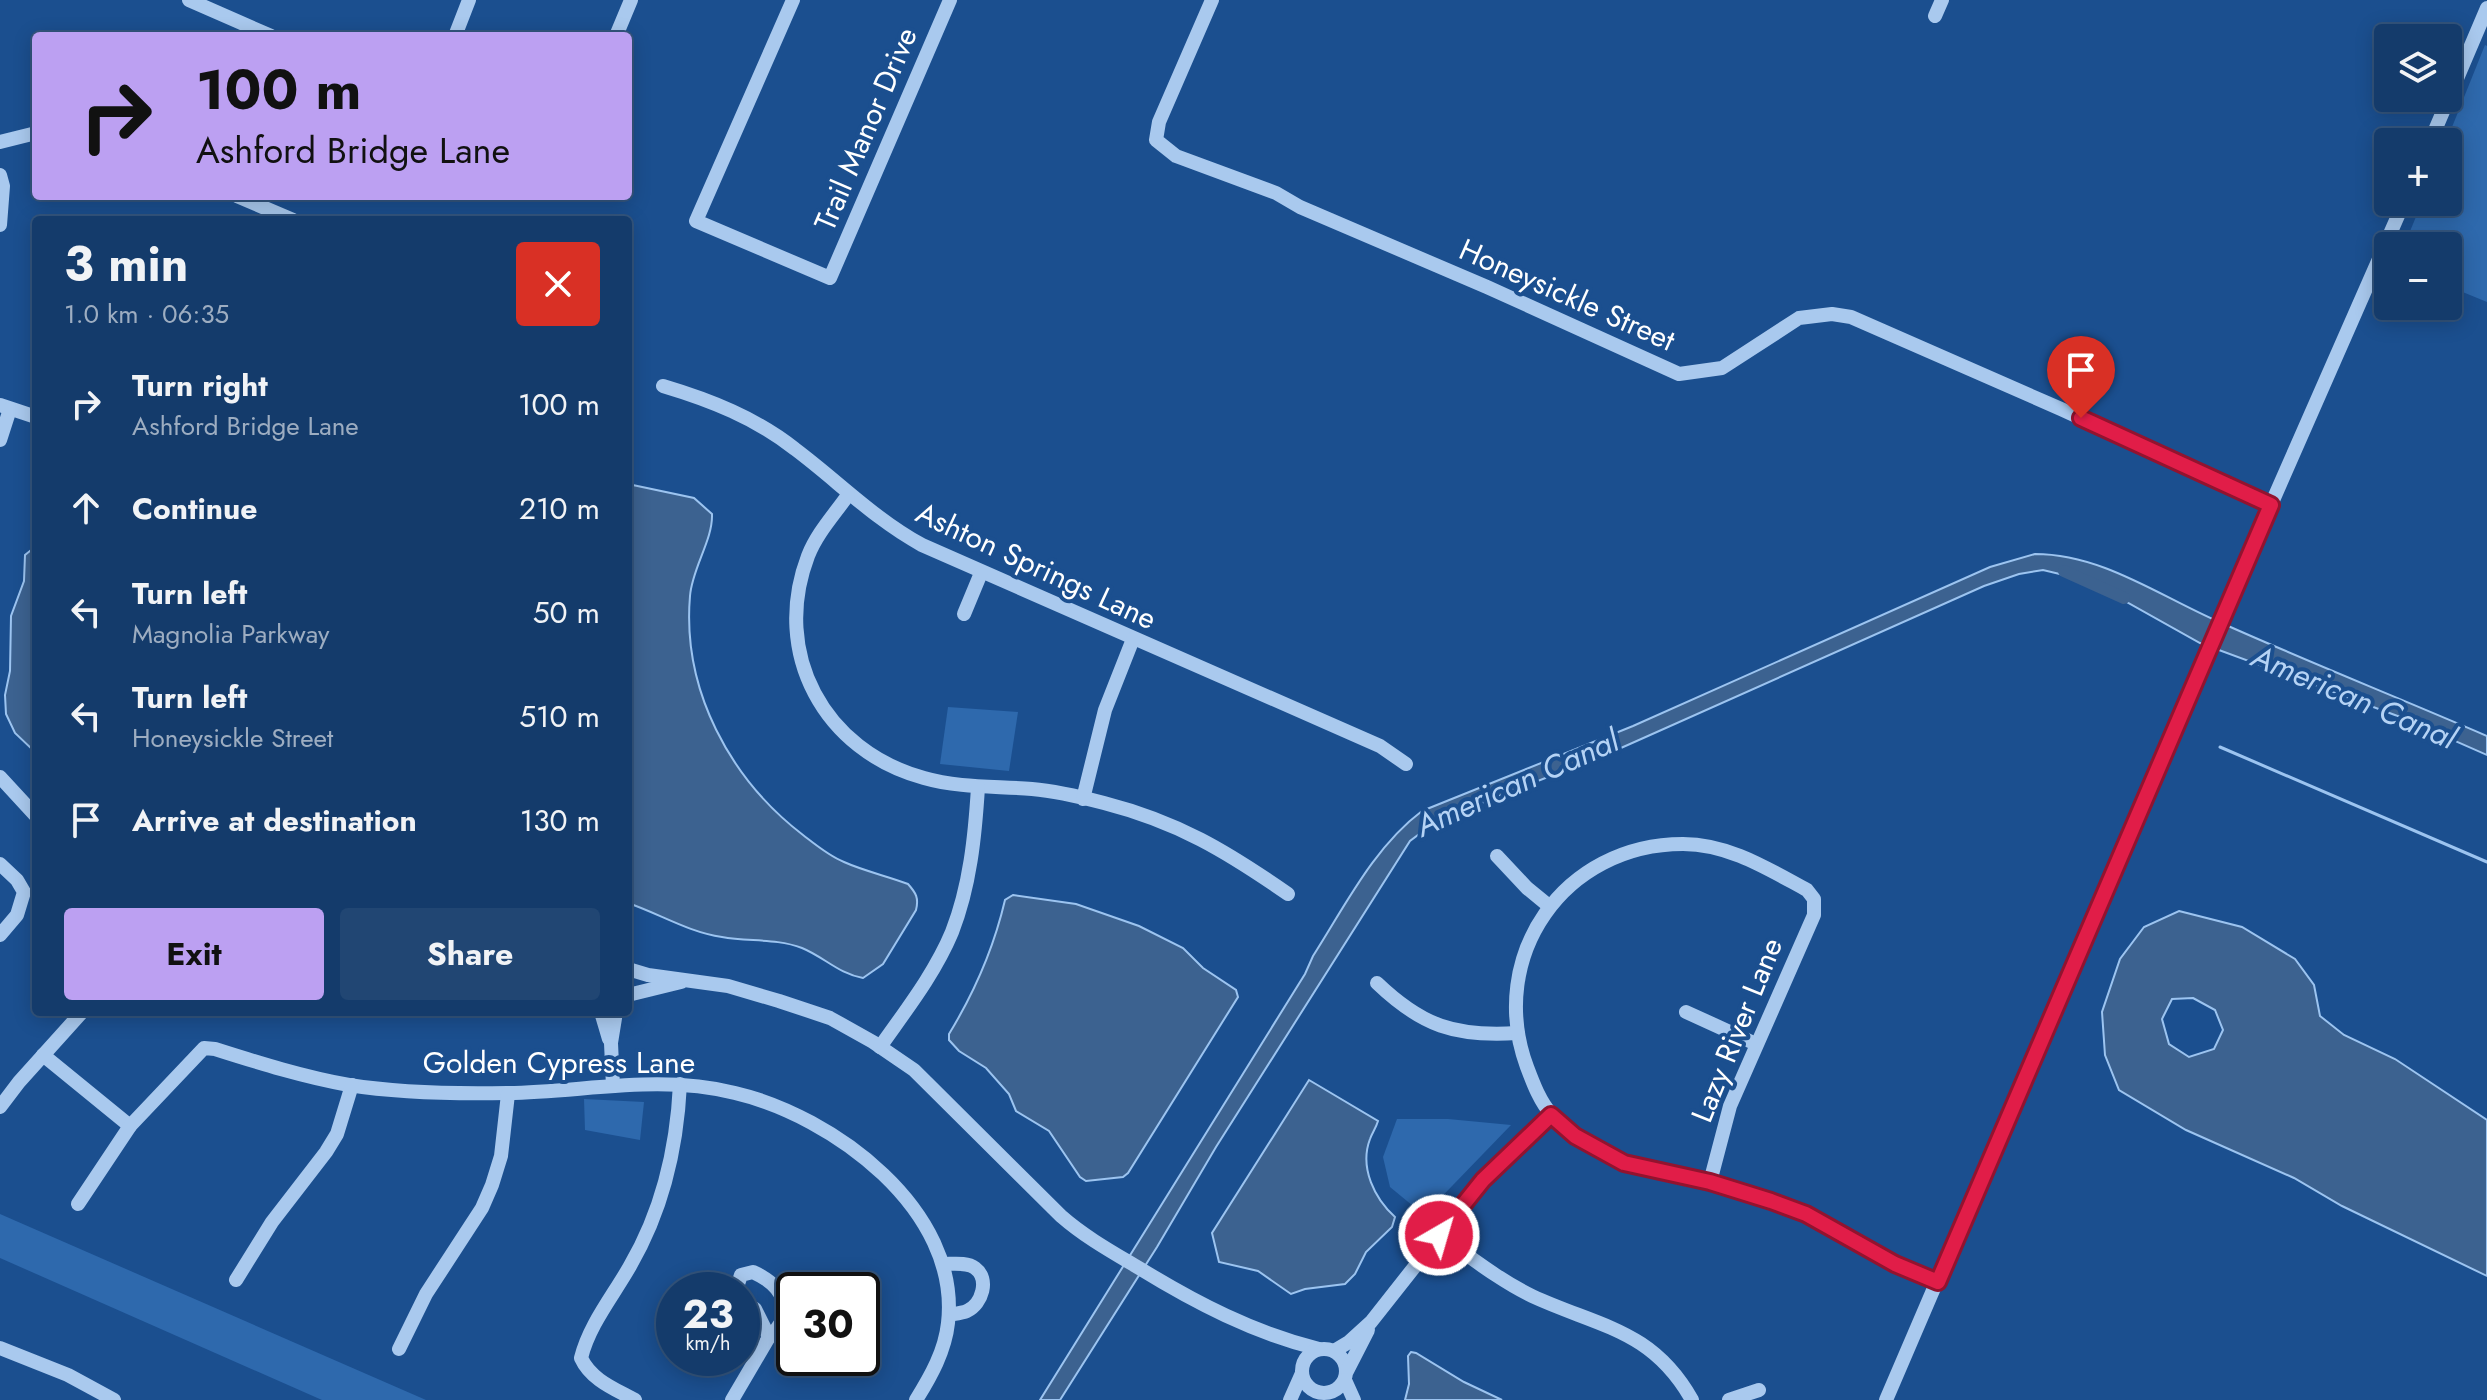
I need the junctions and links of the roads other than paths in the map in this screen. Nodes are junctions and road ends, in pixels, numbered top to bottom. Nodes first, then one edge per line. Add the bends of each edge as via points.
1 (189, 0) edge
2 (469, 0) edge
3 (631, 0) edge
4 (793, 0) edge
5 (950, 0) edge
6 (1212, 0) edge
7 (1942, 0) edge
8 (2487, 8) edge
9 (1935, 16) dead end
10 (262, 32) edge
11 (457, 32) edge
12 (618, 32) edge
13 (2436, 128) edge
14 (32, 134) edge
15 (0, 142) edge
16 (0, 175) edge
17 (246, 200) edge
18 (284, 216) edge
19 (2398, 216) edge
20 (0, 225) edge
21 (663, 386) dead end
22 (5, 407) edge
23 (32, 416) edge
24 (0, 440) edge
25 (848, 495) junction
26 (2271, 505) junction
27 (981, 573) junction
28 (964, 614) dead end
29 (1133, 639) junction
30 (1406, 764) dead end
31 (0, 777) edge
32 (978, 787) junction
33 (1083, 799) junction
34 (32, 812) edge
35 (1497, 856) dead end
36 (0, 864) edge
37 (1288, 894) dead end
38 (1549, 906) junction
39 (0, 935) edge
40 (632, 972) edge
41 (689, 981) junction
42 (1377, 983) dead end
43 (632, 992) edge
44 (1686, 1012) dead end
45 (78, 1016) edge
46 (602, 1016) edge
47 (615, 1016) edge
48 (1517, 1033) junction
49 (611, 1043) junction
50 (1756, 1044) junction
51 (880, 1047) junction
52 (43, 1055) junction
53 (680, 1084) junction
54 (352, 1085) junction
55 (613, 1086) junction
56 (508, 1094) junction
57 (0, 1107) edge
58 (1551, 1115) junction
59 (130, 1126) junction
60 (1710, 1182) junction
61 (78, 1204) dead end
62 (1439, 1235) junction
63 (944, 1264) junction
64 (760, 1275) edge
65 (236, 1280) dead end
66 (1938, 1282) junction
67 (949, 1315) junction
68 (760, 1319) edge
69 (1371, 1322) junction
70 (769, 1337) junction
71 (1286, 1342) junction
72 (0, 1348) edge
73 (399, 1349) dead end
74 (1326, 1350) junction
75 (1302, 1369) junction
76 (1346, 1375) junction
77 (1759, 1390) dead end
78 (1325, 1396) edge
79 (114, 1400) edge
80 (635, 1400) edge
81 (732, 1400) edge
82 (916, 1400) edge
83 (1290, 1400) edge
84 (1305, 1400) edge
85 (1354, 1400) edge
86 (1692, 1400) edge
87 (1729, 1400) edge
88 (1886, 1400) edge

1 - 10 street
2 - 11 street
3 - 12 street
4 - 5 street, Trail Manor Drive via 696,221 830,278
6 - 26 street, Honeysickle Street via 1159,122 1156,140 1176,156 1276,193 1679,374 1722,368 1799,318 1851,317
7 - 9 street
8 - 13 street
14 - 15 street
16 - 20 street
17 - 18 street
19 - 26 street
21 - 25 street, Ashton Springs Lane via 759,425 795,448
22 - 23 street
22 - 24 street
25 - 27 street, Ashton Springs Lane via 888,527
25 - 32 street via 823,527 799,586 795,622 813,694 832,724 896,770
26 - 66 street
27 - 28 street
27 - 29 street, Ashton Springs Lane
29 - 30 street, Ashton Springs Lane via 1380,746
29 - 33 street via 1105,710
31 - 34 street
32 - 33 street via 1034,789
32 - 51 street via 969,869 951,934
33 - 37 street via 1190,832
35 - 38 street
36 - 39 street via 24,892 17,915
38 - 48 street via 1524,955 1516,993
38 - 50 street, Lazy River Lane via 1602,863 1630,851 1683,844 1732,852 1807,890 1814,899 1814,915
40 - 41 street
41 - 43 street
41 - 51 street via 728,986 830,1018
42 - 48 street via 1401,1006 1458,1033
44 - 50 street
45 - 52 street
46 - 49 street
47 - 49 street
48 - 58 street via 1534,1086
49 - 55 street
50 - 60 street, Lazy River Lane via 1730,1106
51 - 71 street via 914,1070 1061,1216 1193,1300
52 - 57 street
52 - 59 street
53 - 55 street, Golden Cypress Lane
53 - 63 street, Golden Cypress Lane via 764,1101 845,1143 903,1195 926,1224
53 - 80 street via 663,1192 581,1358 595,1378
54 - 56 street, Golden Cypress Lane
54 - 59 street, Golden Cypress Lane via 204,1048
54 - 65 street via 337,1134
55 - 56 street, Golden Cypress Lane
56 - 73 street via 492,1185
58 - 60 street via 1575,1136 1624,1163
58 - 62 street via 1483,1180
59 - 61 street
60 - 66 street via 1806,1214
62 - 69 street
62 - 86 street via 1531,1295 1626,1333 1660,1356
63 - 67 street, Golden Cypress Lane
63 - 67 street via 975,1268 982,1278 978,1301 969,1311
64 - 70 street via 785,1300 785,1311
66 - 88 street
67 - 82 street, Golden Cypress Lane via 943,1349
68 - 70 street
69 - 74 street via 1349,1342
69 - 76 street
70 - 81 street
71 - 74 street
71 - 75 street
72 - 79 street
74 - 75 street via 1309,1355
74 - 76 street via 1343,1359
75 - 78 street via 1307,1386
75 - 83 street
76 - 78 street
76 - 85 street
77 - 87 street
78 - 84 street

